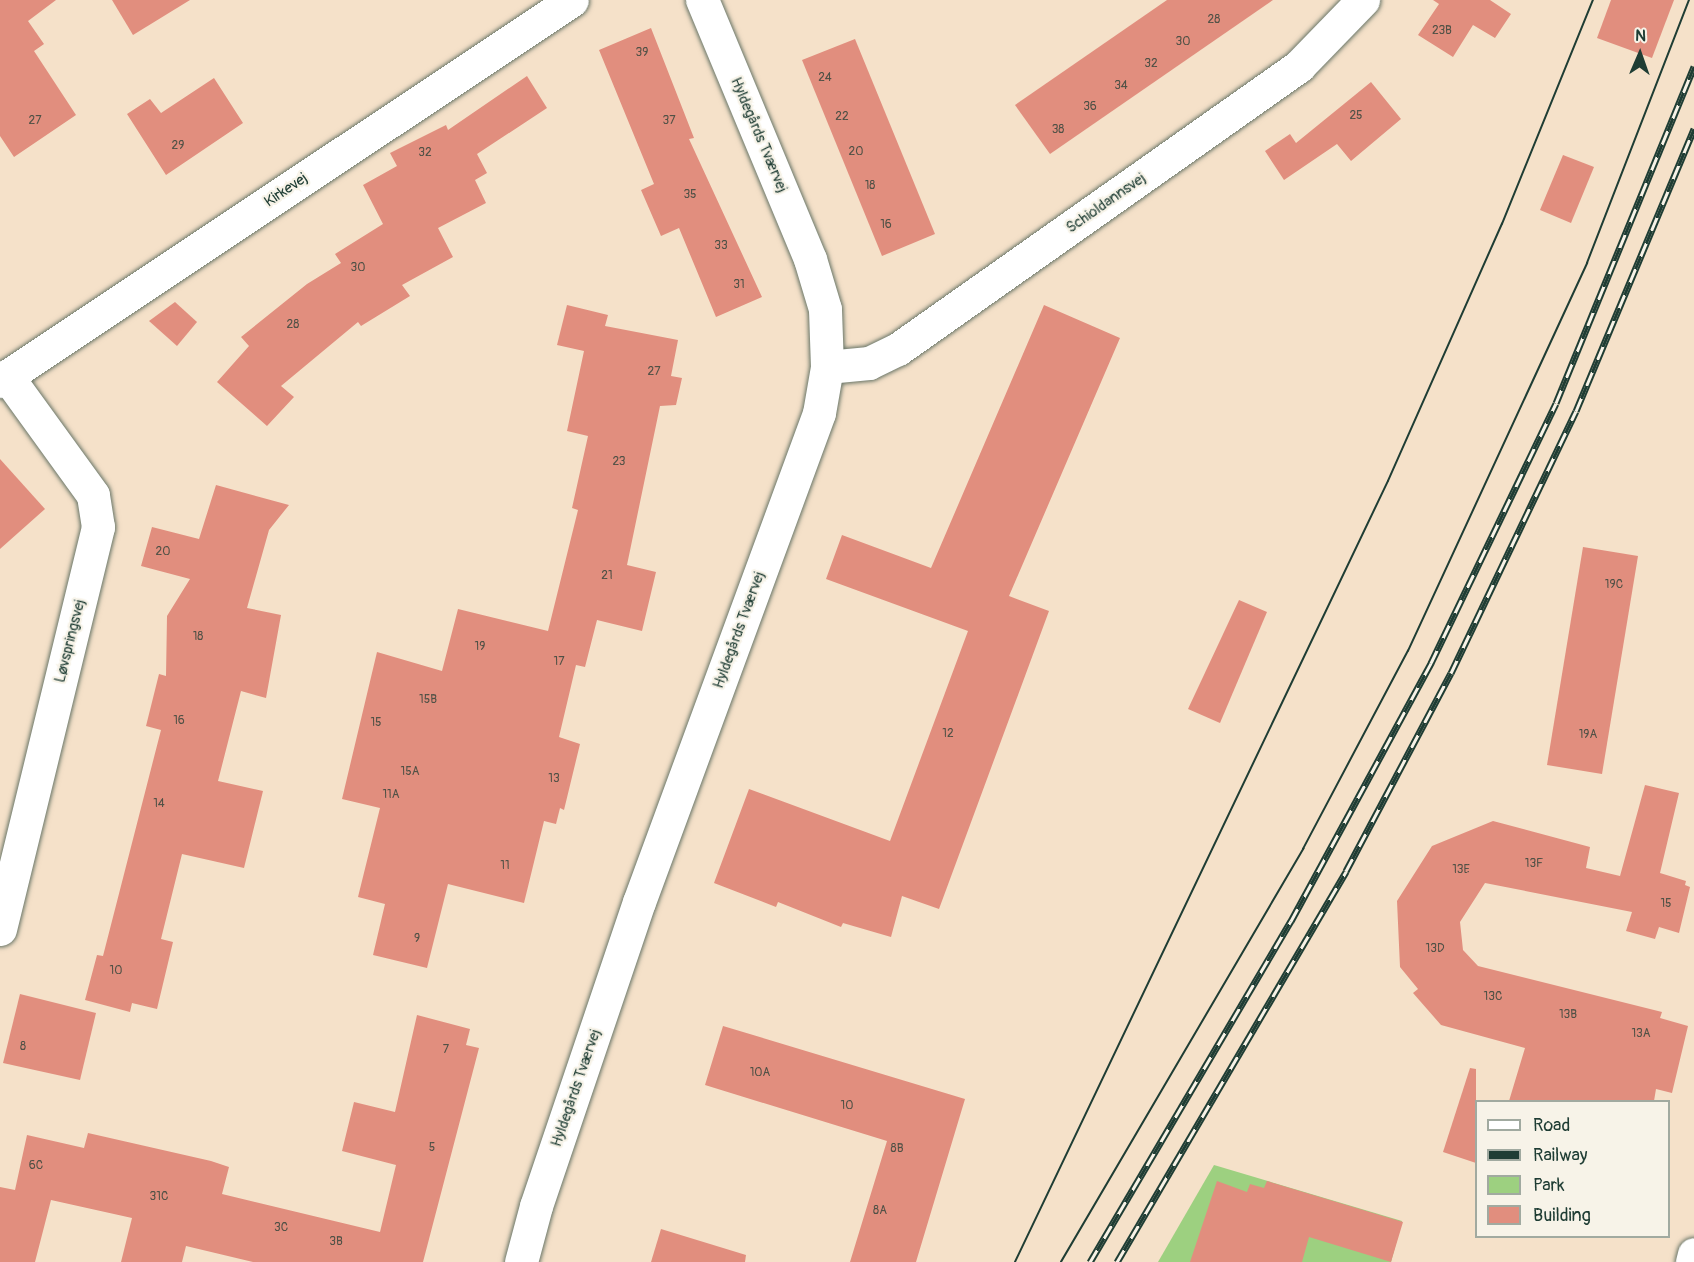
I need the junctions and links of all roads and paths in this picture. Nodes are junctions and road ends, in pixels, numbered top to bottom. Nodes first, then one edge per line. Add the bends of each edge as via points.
1 (572, 0) edge
2 (702, 0) edge
3 (1363, 0) edge
4 (827, 367) junction
5 (3, 378) edge
6 (0, 929) edge
7 (1694, 1254) edge
8 (521, 1262) edge
9 (1692, 1262) edge

1 - 5 street, Kirkevej
2 - 4 street, Hyldegårds Tværvej via 810,259 825,309
3 - 4 street, Schioldannsvej via 1299,66 898,349 869,363
4 - 8 street, Hyldegårds Tværvej via 819,413 639,902 536,1206
5 - 6 street, Løvspringsvej via 93,495 98,527
7 - 9 street

